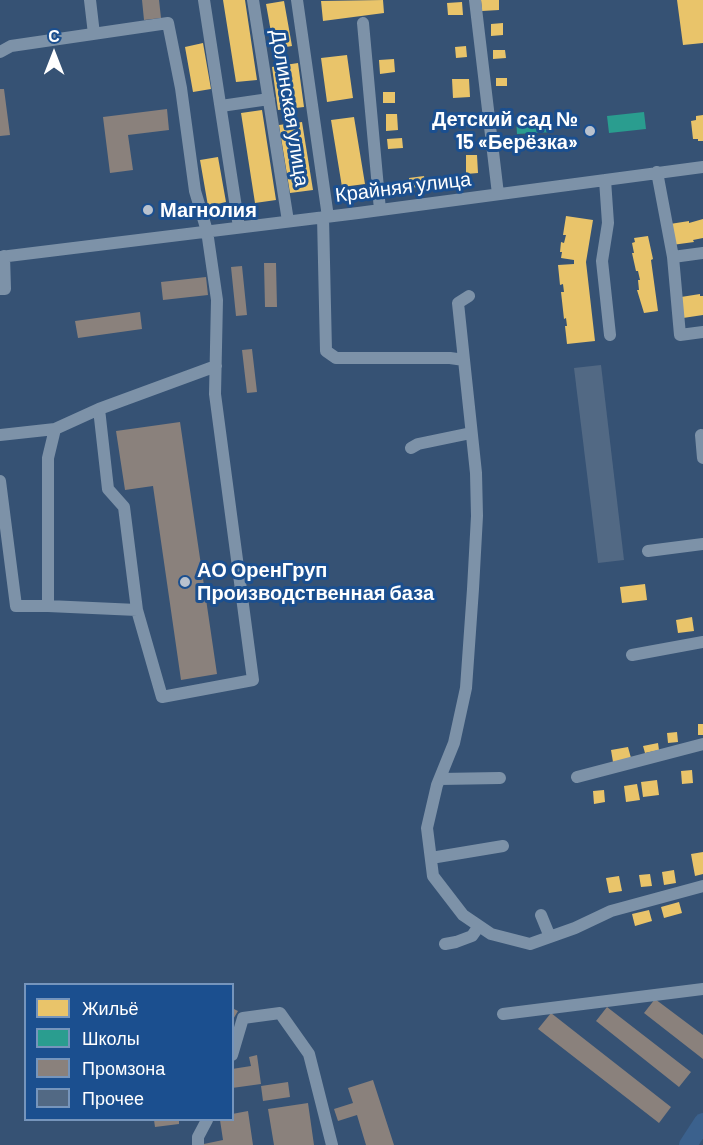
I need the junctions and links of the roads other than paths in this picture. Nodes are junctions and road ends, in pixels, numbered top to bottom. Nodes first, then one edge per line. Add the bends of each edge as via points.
1 (90, 0) edge
2 (204, 0) edge
3 (253, 0) edge
4 (297, 0) edge
5 (475, 0) edge
6 (363, 23) dead end
7 (94, 34) junction
8 (0, 52) edge
9 (269, 99) junction
10 (220, 106) junction
11 (703, 167) edge
12 (657, 172) junction
13 (605, 180) junction
14 (498, 194) junction
15 (380, 210) junction
16 (325, 217) junction
17 (288, 221) junction
18 (239, 227) junction
19 (207, 231) junction
20 (703, 253) edge
21 (673, 256) junction
22 (2, 257) edge
23 (0, 290) edge
24 (469, 296) dead end
25 (703, 332) edge
26 (610, 335) dead end
27 (464, 360) junction
28 (216, 366) junction
29 (99, 409) junction
30 (55, 429) junction
31 (471, 433) junction
32 (0, 435) edge
33 (701, 435) dead end
34 (411, 448) dead end
35 (703, 458) edge
36 (0, 481) edge
37 (703, 544) edge
38 (648, 551) dead end
39 (48, 606) junction
40 (137, 610) junction
41 (703, 642) edge
42 (632, 656) dead end
43 (703, 744) edge
44 (577, 777) dead end
45 (500, 778) dead end
46 (440, 779) junction
47 (502, 846) dead end
48 (431, 858) junction
49 (703, 886) edge
50 (541, 915) dead end
51 (479, 926) junction
52 (550, 937) junction
53 (445, 944) dead end
54 (703, 989) edge
55 (503, 1014) dead end
56 (234, 1048) edge
57 (206, 1121) edge
58 (198, 1145) edge
59 (332, 1145) edge

1 - 7 street
2 - 10 street
3 - 9 street, Долинская улица
4 - 16 street
5 - 14 street
6 - 15 street
7 - 8 street via 11,46
7 - 19 street via 168,23 195,191
9 - 10 street
9 - 17 street, Долинская улица
10 - 18 street
11 - 12 street, Крайняя улица
12 - 13 street, Крайняя улица
12 - 21 street
13 - 14 street, Крайняя улица
13 - 26 street via 608,223 602,261
14 - 15 street, Крайняя улица
15 - 16 street, Крайняя улица
16 - 17 street, Крайняя улица
16 - 27 street via 326,351 336,358
17 - 18 street, Крайняя улица
18 - 19 street, Крайняя улица
19 - 22 street, Крайняя улица
19 - 28 street via 217,300
20 - 21 street
21 - 25 street via 680,335
22 - 23 street via 5,289
24 - 27 street via 458,303
27 - 31 street
28 - 29 street
28 - 40 street via 215,394 253,680 162,697
29 - 30 street
29 - 40 street via 108,489 124,507
30 - 32 street
30 - 39 street via 48,458
31 - 34 street
31 - 46 street via 477,516 466,688 454,743
33 - 35 street
36 - 39 street via 16,606
37 - 38 street
39 - 40 street
41 - 42 street
43 - 44 street
45 - 46 street
46 - 48 street via 427,828
47 - 48 street
48 - 51 street via 433,876 463,915
49 - 52 street via 602,915
50 - 52 street
51 - 52 street via 491,934 530,944
51 - 53 street via 472,936
54 - 55 street
56 - 59 street via 243,1018 280,1012 309,1054
57 - 58 street

